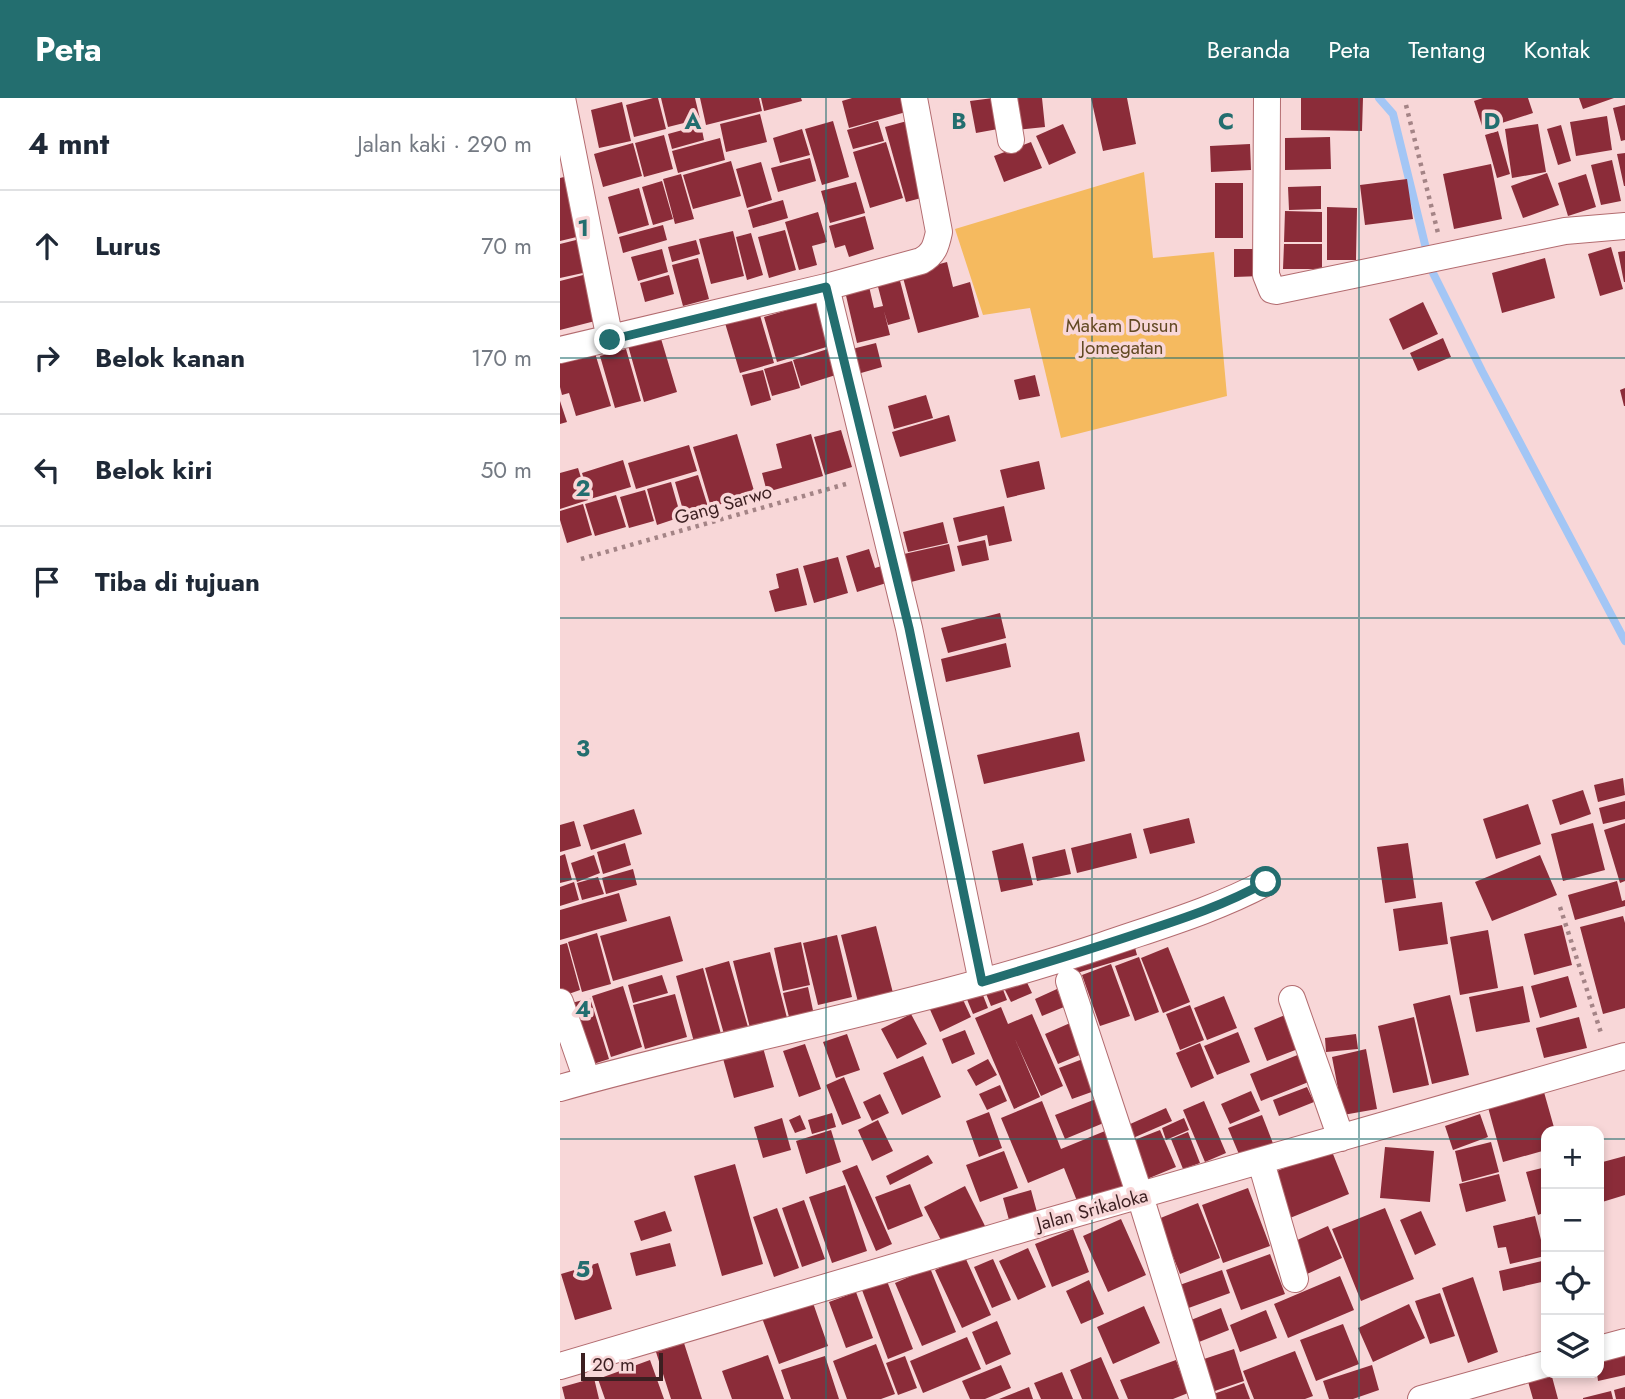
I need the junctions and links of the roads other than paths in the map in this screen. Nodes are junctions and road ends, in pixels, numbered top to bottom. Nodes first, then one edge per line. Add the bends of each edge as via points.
1 (562, 98) edge
2 (914, 98) edge
3 (1004, 98) edge
4 (1267, 98) edge
5 (1011, 140) dead end
6 (1625, 226) edge
7 (826, 287) junction
8 (610, 340) junction
9 (560, 350) edge
10 (1266, 882) dead end
11 (1069, 981) dead end
12 (982, 982) junction
13 (1292, 999) dead end
14 (560, 1002) edge
15 (1617, 1058) edge
16 (587, 1080) junction
17 (560, 1088) edge
18 (1341, 1138) junction
19 (1261, 1162) junction
20 (1140, 1196) junction
21 (1295, 1279) dead end
22 (1625, 1342) edge
23 (1604, 1348) edge
24 (1541, 1365) edge
25 (560, 1366) edge
26 (1425, 1398) edge
27 (1203, 1399) edge

1 - 8 street
2 - 7 street via 939,232 936,246 921,261
3 - 5 street
4 - 6 street via 1266,275 1272,290 1565,231
7 - 8 street
7 - 12 street via 909,628
8 - 9 street
10 - 12 street via 1186,917
11 - 20 street
12 - 16 street
13 - 18 street
14 - 16 street
15 - 18 street, Jalan Srikaloka
16 - 17 street
18 - 19 street, Jalan Srikaloka
19 - 20 street, Jalan Srikaloka
19 - 21 street
20 - 25 street, Jalan Srikaloka
20 - 27 street
22 - 23 street
24 - 26 street

